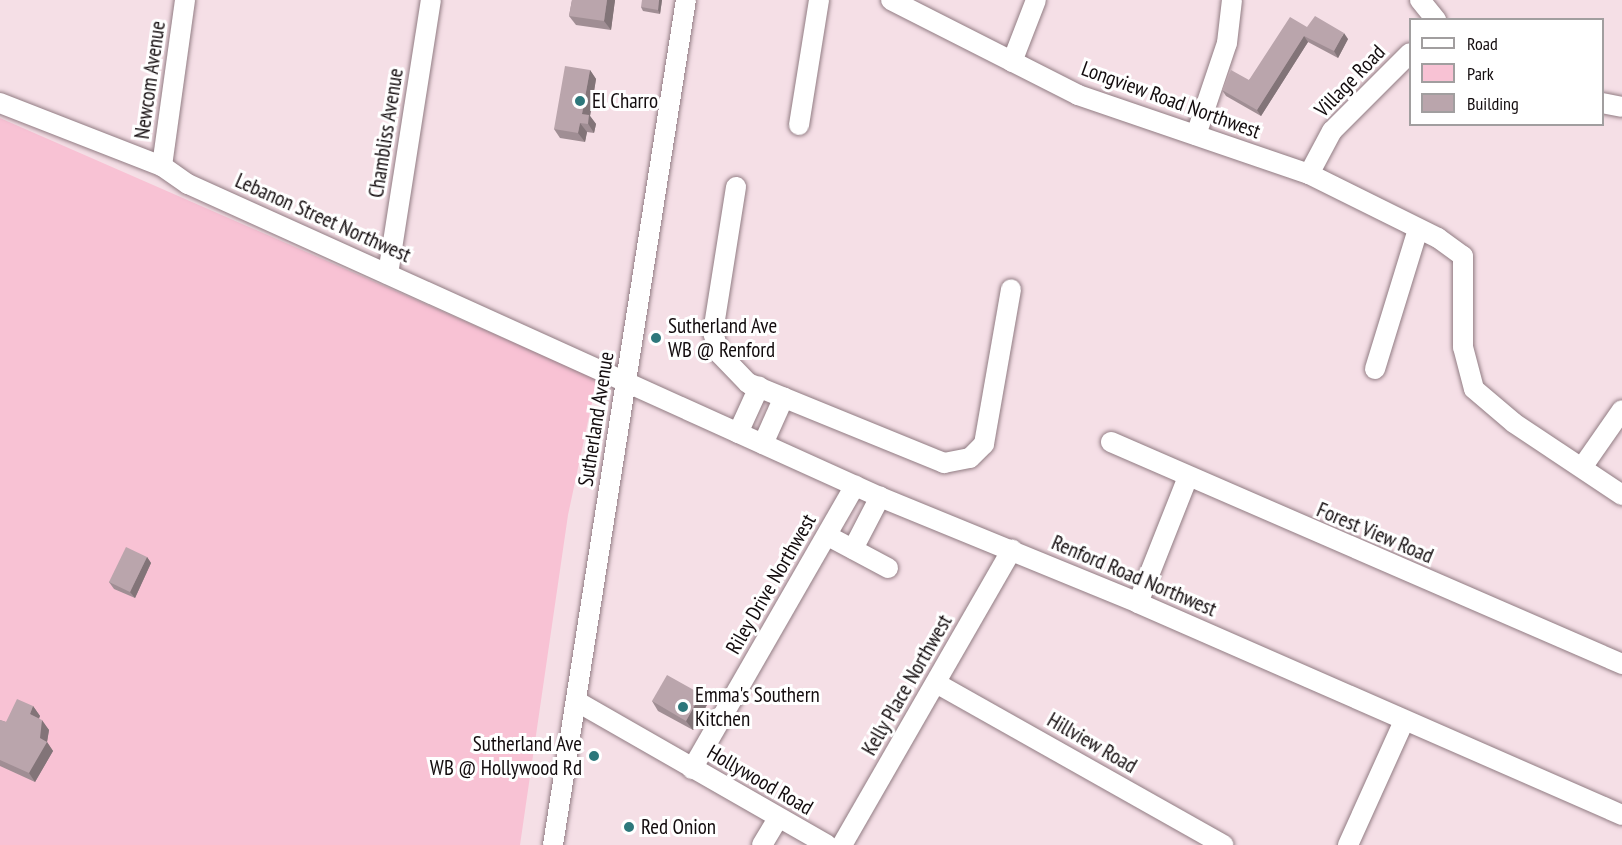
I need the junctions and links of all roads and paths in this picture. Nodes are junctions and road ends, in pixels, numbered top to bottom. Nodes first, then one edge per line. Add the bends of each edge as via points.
1 (184, 0) edge
2 (431, 0) edge
3 (686, 0) edge
4 (819, 0) edge
5 (891, 0) edge
6 (1036, 0) edge
7 (1232, 0) edge
8 (1420, 0) edge
9 (1434, 18) edge
10 (1409, 54) edge
11 (1012, 62) junction
12 (0, 103) edge
13 (1604, 103) edge
14 (1622, 107) edge
15 (799, 125) dead end
16 (1196, 135) junction
17 (162, 166) junction
18 (1309, 174) junction
19 (736, 187) dead end
20 (1418, 229) junction
21 (388, 274) junction
22 (1011, 289) dead end
23 (1375, 369) dead end
24 (626, 381) junction
25 (759, 387) junction
26 (784, 397) junction
27 (1622, 410) edge
28 (738, 433) junction
29 (1111, 442) dead end
30 (763, 444) junction
31 (1575, 462) junction
32 (1187, 479) junction
33 (855, 485) junction
34 (1622, 495) edge
35 (880, 496) junction
36 (828, 536) junction
37 (853, 549) junction
38 (1012, 549) junction
39 (888, 568) dead end
40 (1138, 603) junction
41 (1622, 664) edge
42 (936, 683) junction
43 (576, 701) junction
44 (1404, 721) junction
45 (692, 769) junction
46 (1622, 816) edge
47 (778, 818) junction
48 (553, 845) edge
49 (762, 845) edge
50 (827, 845) edge
51 (842, 845) edge
52 (1223, 845) edge
53 (1348, 845) edge

1 - 17 street, Newcom Avenue
2 - 21 street, Chambliss Avenue
3 - 24 street, Sutherland Avenue
4 - 15 street
5 - 11 street, Longview Road Northwest
6 - 11 street
7 - 16 street via 1227,43
8 - 9 street
10 - 18 street, Village Road via 1332,131
11 - 16 street, Longview Road Northwest via 1078,95
12 - 17 street, Lebanon Street Northwest
13 - 14 street
16 - 18 street, Longview Road Northwest
17 - 21 street, Lebanon Street Northwest via 188,184
18 - 20 street, Longview Road Northwest
19 - 25 street via 713,332 731,368
20 - 23 street
20 - 31 street, Longview Road Northwest via 1463,256 1462,347 1474,389
21 - 24 street, Lebanon Street Northwest
22 - 26 street via 990,423 984,444 970,458 944,463
24 - 28 street, Renford Road Northwest
24 - 43 street, Sutherland Avenue
25 - 26 street
25 - 28 street
26 - 30 street
27 - 31 street
28 - 30 street, Renford Road Northwest
29 - 32 street, Forest View Road
30 - 33 street, Renford Road Northwest
31 - 34 street via 1604,487
32 - 40 street
32 - 41 street, Forest View Road
33 - 35 street, Renford Road Northwest
33 - 36 street, Riley Drive Northwest
35 - 37 street
35 - 38 street, Renford Road Northwest
36 - 37 street
36 - 45 street, Riley Drive Northwest
37 - 39 street
38 - 40 street, Renford Road Northwest
38 - 42 street, Kelly Place Northwest
40 - 44 street, Renford Road Northwest
42 - 51 street, Kelly Place Northwest
42 - 52 street, Hillview Road
43 - 45 street, Hollywood Road
43 - 48 street, Sutherland Avenue
44 - 46 street, Renford Road Northwest
44 - 53 street
45 - 47 street, Hollywood Road
47 - 49 street
47 - 50 street, Hollywood Road

